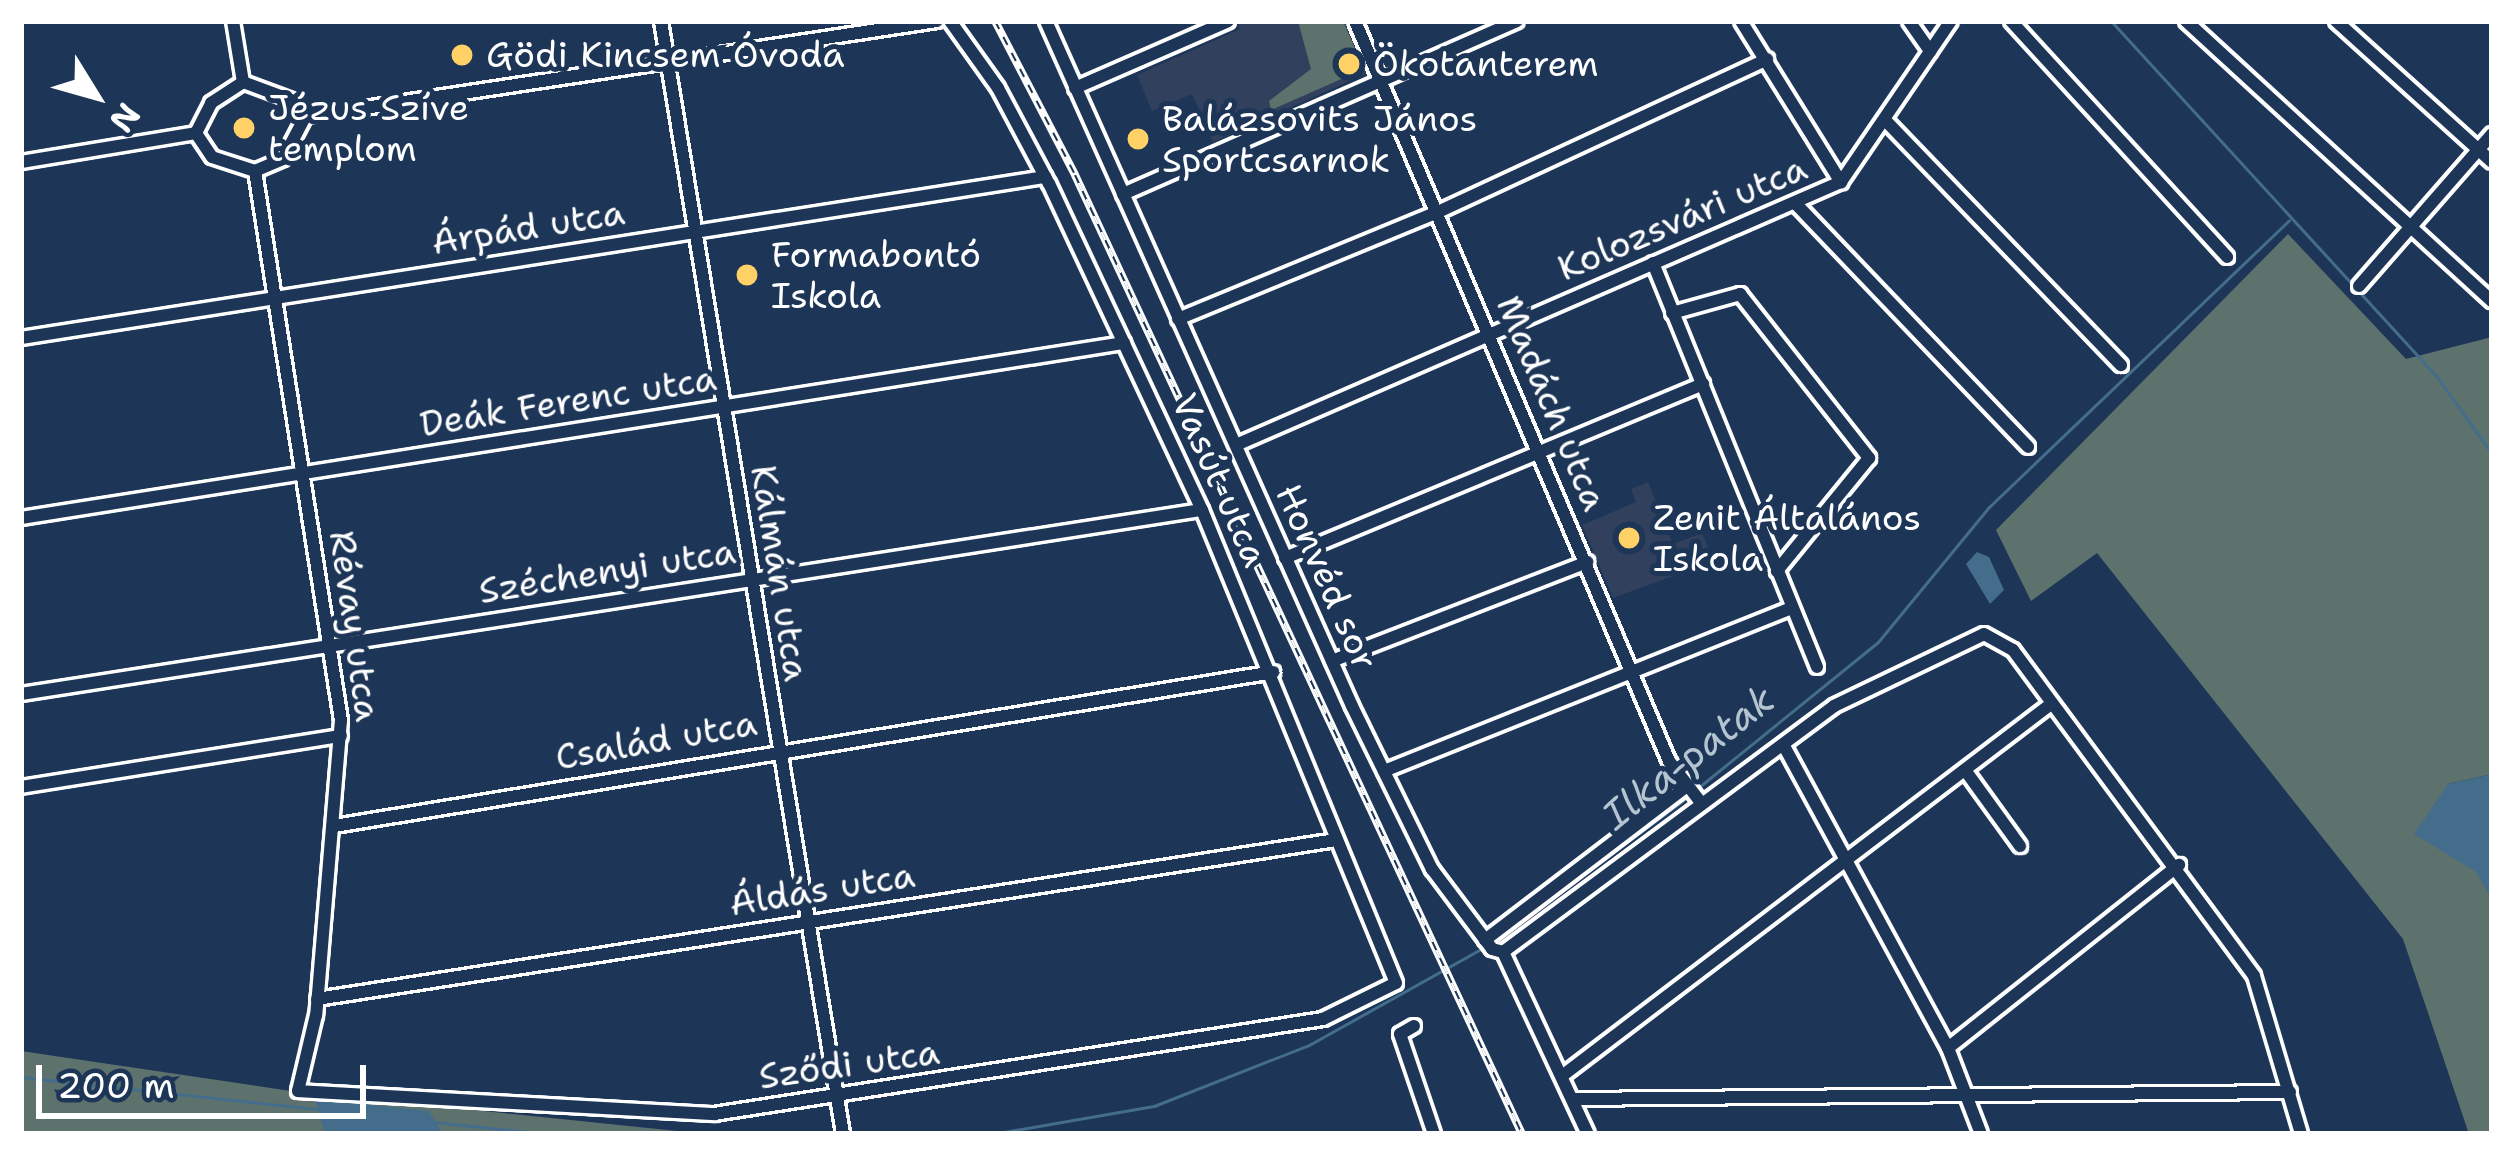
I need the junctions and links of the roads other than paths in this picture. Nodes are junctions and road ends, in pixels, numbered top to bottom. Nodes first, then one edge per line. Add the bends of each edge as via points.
1 (233, 21) edge
2 (661, 21) edge
3 (937, 21) edge
4 (950, 21) edge
5 (1046, 21) edge
6 (1228, 21) edge
7 (1355, 21) edge
8 (1517, 21) edge
9 (1741, 21) edge
10 (1909, 21) edge
11 (1951, 21) edge
12 (2011, 21) edge
13 (2186, 21) edge
14 (2336, 21) edge
15 (1930, 51) junction
16 (667, 58) junction
17 (1767, 59) junction
18 (243, 82) junction
19 (1382, 82) junction
20 (1075, 88) junction
21 (305, 117) junction
22 (1886, 121) junction
23 (196, 133) junction
24 (2492, 134) edge
25 (2479, 149) junction
26 (21, 161) edge
27 (2492, 162) edge
28 (255, 171) junction
29 (1045, 177) junction
30 (1840, 182) junction
31 (1123, 194) junction
32 (1796, 204) junction
33 (1438, 212) junction
34 (2414, 225) junction
35 (695, 232) junction
36 (2227, 256) dead end
37 (1653, 263) junction
38 (2359, 286) dead end
39 (275, 296) junction
40 (2492, 301) edge
41 (1672, 313) junction
42 (1178, 319) junction
43 (1489, 333) junction
44 (21, 338) edge
45 (1124, 344) junction
46 (2121, 365) dead end
47 (1703, 384) junction
48 (724, 407) junction
49 (1236, 446) junction
50 (2028, 447) dead end
51 (1540, 451) junction
52 (302, 472) junction
53 (1202, 510) junction
54 (21, 518) edge
55 (1286, 558) junction
56 (1587, 562) junction
57 (1777, 571) junction
58 (749, 579) junction
59 (1792, 608) junction
60 (328, 645) junction
61 (1332, 661) junction
62 (1817, 668) dead end
63 (1273, 672) junction
64 (1633, 673) junction
65 (21, 694) edge
66 (2051, 704) junction
67 (341, 736) junction
68 (1784, 746) junction
69 (779, 750) junction
70 (1965, 770) junction
71 (1384, 771) junction
72 (21, 787) edge
73 (1694, 794) junction
74 (334, 826) junction
75 (1336, 840) junction
76 (2020, 846) dead end
77 (1843, 859) junction
78 (2179, 865) junction
79 (806, 922) junction
80 (1492, 946) junction
81 (1396, 982) joint
82 (317, 999) junction
83 (1414, 1026) dead end
84 (1948, 1048) junction
85 (1562, 1076) junction
86 (298, 1090) joint
87 (2290, 1092) junction
88 (1969, 1096) junction
89 (836, 1098) junction
90 (1572, 1099) junction
91 (843, 1134) edge
92 (1434, 1134) edge
93 (1588, 1134) edge
94 (1981, 1134) edge
95 (2301, 1134) edge

1 - 18 street
2 - 16 street, Kálmán utca
3 - 16 street
4 - 29 street, Vasút utca
5 - 20 street, Honvéd sor
6 - 20 street
7 - 19 street, Madách utca
8 - 19 street
9 - 17 street
10 - 15 street
11 - 15 street, Kolozsvári utca
12 - 36 street
13 - 34 street
14 - 25 street
15 - 22 street, Kolozsvári utca
16 - 21 street
16 - 35 street, Kálmán utca
17 - 30 street
17 - 33 street
18 - 21 street via 293,101
18 - 23 street via 211,103
19 - 31 street
19 - 33 street, Madách utca
20 - 31 street, Honvéd sor
21 - 28 street via 283,159
22 - 30 street, Kolozsvári utca
22 - 46 street
23 - 26 street
23 - 28 street via 212,157
24 - 25 street
25 - 27 street
25 - 34 street
28 - 39 street, Révay utca
29 - 35 street, Árpád utca
29 - 45 street, Vasút utca
30 - 32 street, Kolozsvári utca
31 - 42 street, Honvéd sor
32 - 37 street, Kolozsvári utca
32 - 50 street
33 - 42 street
33 - 43 street, Madách utca
34 - 38 street
34 - 40 street
35 - 39 street, Árpád utca
35 - 48 street, Kálmán utca
37 - 41 street
37 - 43 street, Kolozsvári utca
39 - 44 street, Árpád utca
39 - 52 street, Révay utca
41 - 47 street
41 - 57 street via 1740,294 1869,458
42 - 49 street, Honvéd sor
43 - 49 street, Kolozsvári utca
43 - 51 street, Madách utca
45 - 48 street, Deák Ferenc utca
45 - 53 street, Vasút utca
47 - 51 street
47 - 57 street
48 - 52 street, Deák Ferenc utca
48 - 58 street, Kálmán utca
49 - 55 street, Honvéd sor
51 - 55 street
51 - 56 street, Madách utca
52 - 54 street, Deák Ferenc utca
52 - 60 street, Révay utca
53 - 58 street, Széchenyi utca
53 - 63 street, Vasút utca
55 - 61 street, Honvéd sor
56 - 61 street
56 - 64 street, Madách utca
57 - 59 street
58 - 60 street, Széchenyi utca
58 - 69 street, Kálmán utca
59 - 62 street
59 - 64 street
60 - 65 street, Széchenyi utca
60 - 67 street, Révay utca
61 - 71 street, Honvéd sor
63 - 69 street, Család utca
63 - 75 street, Vasút utca
64 - 71 street
64 - 73 street, Madách utca
66 - 68 street via 2013,650 1984,634 1834,706
66 - 70 street
66 - 78 street
67 - 72 street
67 - 74 street, Révay utca
68 - 73 street
68 - 77 street
69 - 74 street, Család utca
69 - 79 street, Kálmán utca
70 - 76 street
70 - 77 street
71 - 80 street, Honvéd sor via 1432,868
73 - 80 street
73 - 80 street
74 - 82 street, Révay utca
75 - 79 street, Áldás utca
75 - 81 street, Vasút utca
77 - 84 street
77 - 85 street
78 - 84 street
78 - 87 street via 2254,976
79 - 82 street, Áldás utca
79 - 89 street, Kálmán utca
80 - 85 street, Honvéd sor
81 - 89 street, Sződi utca via 1323,1019
82 - 86 street, Révay utca
83 - 92 street via 1400,1034
84 - 88 street
85 - 90 street, Honvéd sor
86 - 89 street, Sződi utca via 714,1114
87 - 88 street
87 - 95 street
88 - 90 street
88 - 94 street
89 - 91 street, Kálmán utca
90 - 93 street, Honvéd sor

